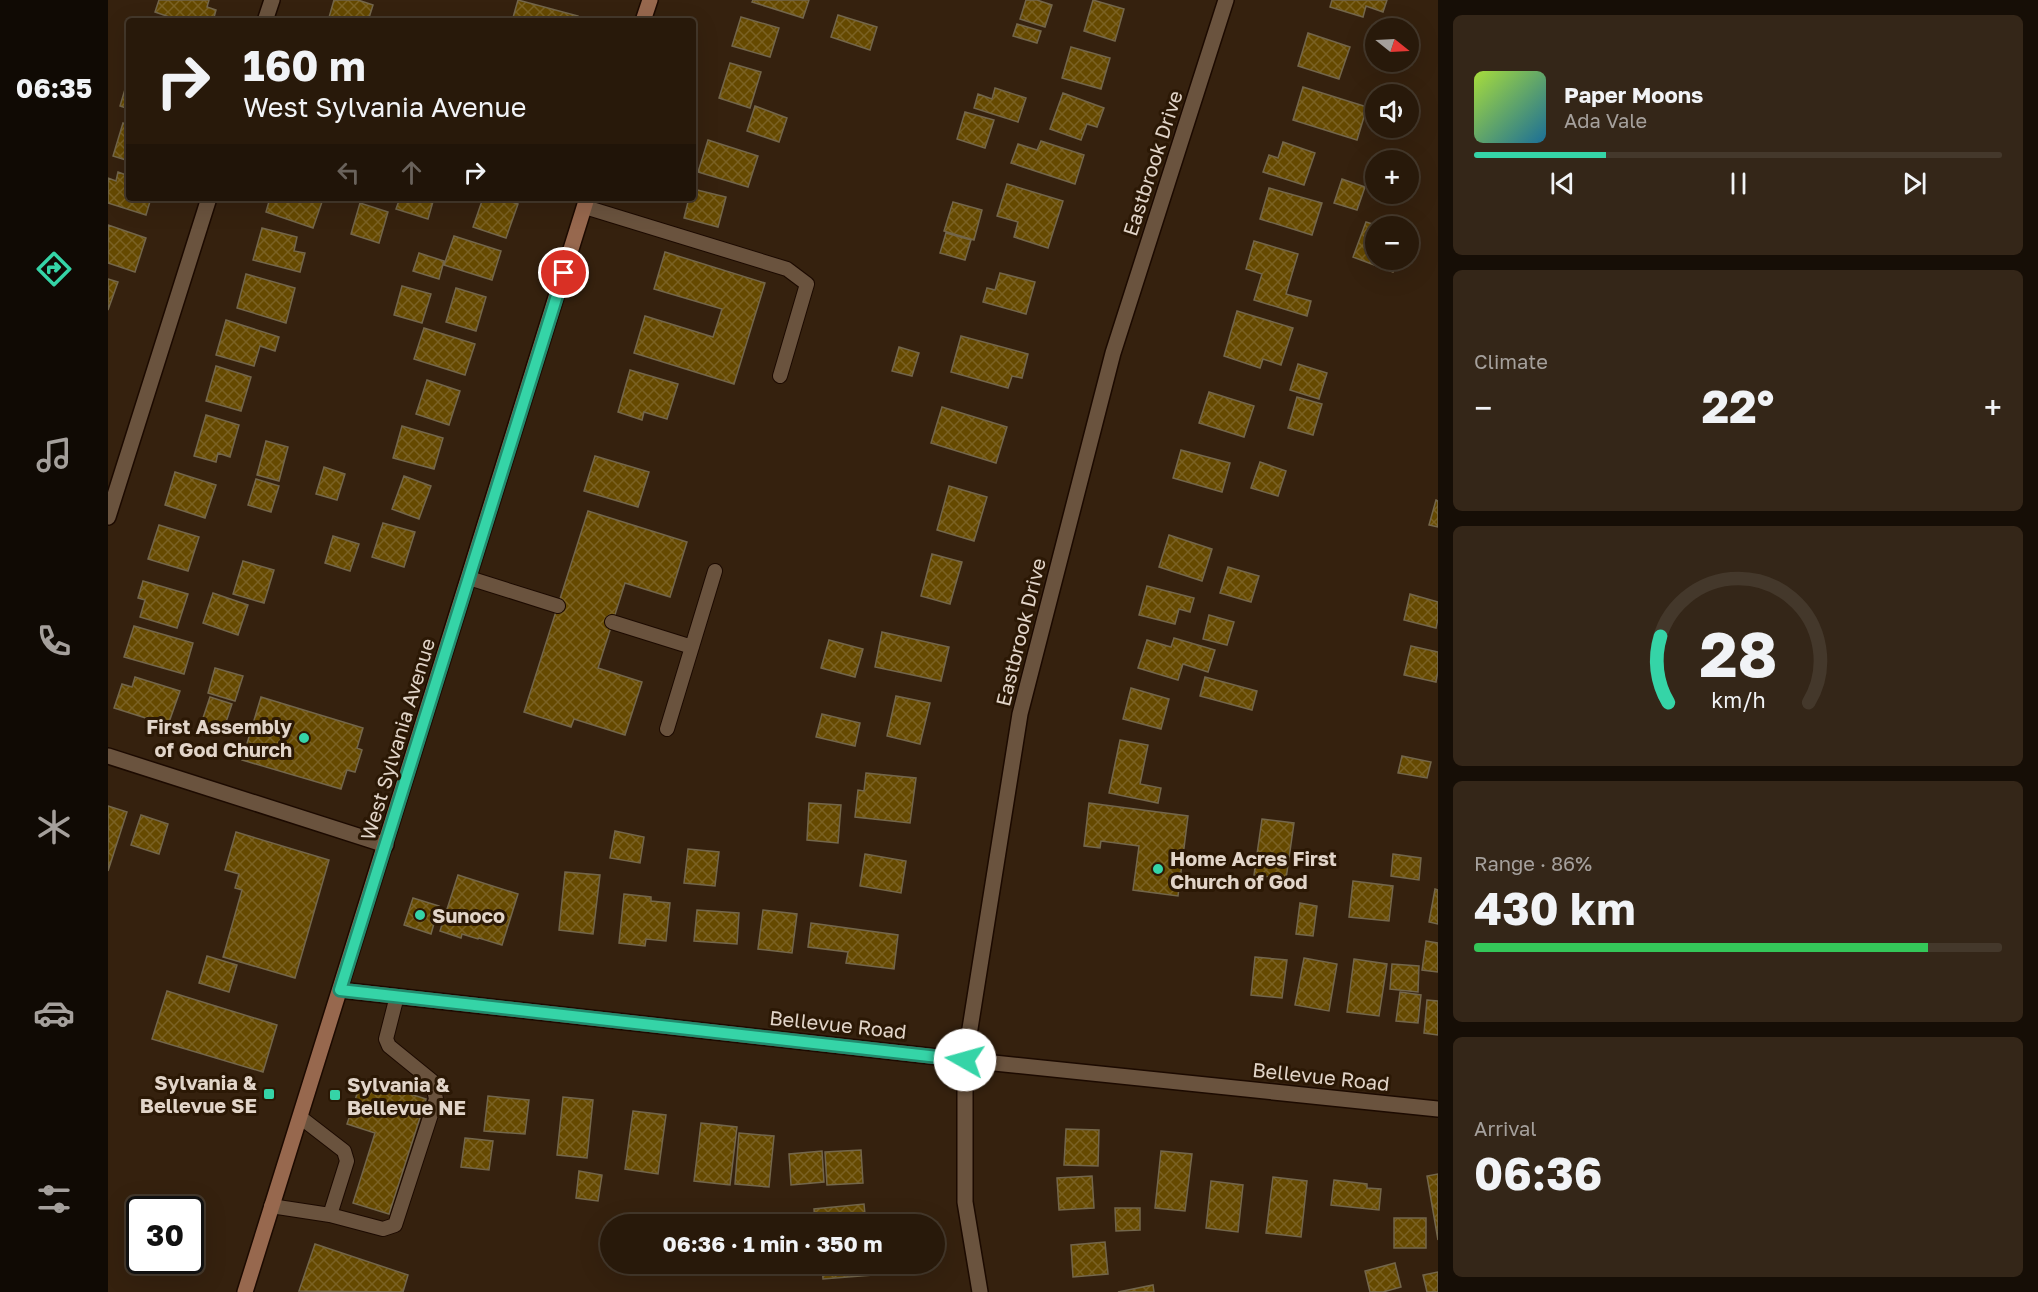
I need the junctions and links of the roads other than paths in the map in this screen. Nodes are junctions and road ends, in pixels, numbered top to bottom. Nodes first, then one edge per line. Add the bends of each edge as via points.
1 (272, 0) edge
2 (650, 0) edge
3 (1226, 0) edge
4 (266, 18) edge
5 (644, 18) edge
6 (208, 201) edge
7 (586, 203) edge
8 (780, 376) dead end
9 (108, 517) edge
10 (715, 571) dead end
11 (469, 578) junction
12 (558, 606) dead end
13 (612, 622) dead end
14 (692, 647) junction
15 (667, 729) dead end
16 (108, 756) edge
17 (386, 845) junction
18 (340, 990) junction
19 (397, 996) junction
20 (965, 1060) junction
21 (1438, 1109) edge
22 (300, 1117) junction
23 (271, 1206) junction
24 (330, 1215) junction
25 (245, 1292) edge
26 (980, 1292) edge

1 - 4 street
2 - 5 main road
3 - 20 street, Eastbrook Drive via 1113,353 1020,714
6 - 9 street
7 - 8 lane via 787,269 807,284
7 - 11 main road, West Sylvania Avenue
10 - 14 lane
11 - 12 lane
11 - 17 main road, West Sylvania Avenue
13 - 14 lane
14 - 15 lane
16 - 17 street
17 - 18 main road, West Sylvania Avenue
18 - 19 street, Bellevue Road
18 - 22 main road, West Sylvania Avenue
19 - 20 street, Bellevue Road
19 - 24 lane via 386,1039 389,1046 432,1081 436,1099 394,1225 383,1229
20 - 21 street, Bellevue Road
20 - 26 street, Eastbrook Drive via 965,1202
22 - 23 main road, West Sylvania Avenue
22 - 24 lane via 344,1151 347,1161
23 - 24 lane
23 - 25 main road, West Sylvania Avenue

